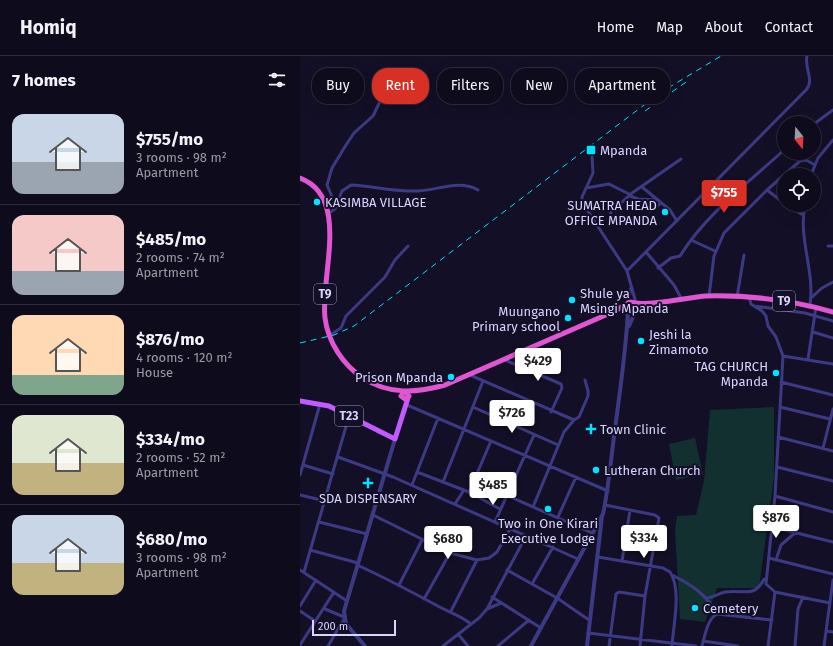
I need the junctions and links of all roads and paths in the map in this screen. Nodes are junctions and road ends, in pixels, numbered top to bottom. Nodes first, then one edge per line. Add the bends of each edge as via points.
1 (807, 56) edge
2 (379, 104) edge
3 (833, 110) edge
4 (821, 119) edge
5 (833, 140) edge
6 (777, 156) edge
7 (592, 157) dead end
8 (681, 159) dead end
9 (815, 165) junction
10 (814, 168) edge
11 (300, 178) edge
12 (642, 187) junction
13 (586, 188) junction
14 (478, 190) dead end
15 (767, 190) junction
16 (630, 195) junction
17 (777, 198) edge
18 (658, 200) junction
19 (661, 203) junction
20 (336, 206) junction
21 (650, 211) dead end
22 (329, 212) junction
23 (799, 212) edge
24 (803, 214) joint
25 (677, 221) junction
26 (611, 222) dead end
27 (691, 240) junction
28 (408, 246) dead end
29 (828, 246) dead end
30 (833, 246) edge
31 (715, 251) junction
32 (646, 252) junction
33 (744, 255) dead end
34 (658, 268) junction
35 (627, 271) junction
36 (833, 282) edge
37 (632, 286) junction
38 (709, 296) junction
39 (737, 297) junction
40 (749, 297) junction
41 (681, 298) junction
42 (811, 298) junction
43 (627, 303) junction
44 (636, 303) junction
45 (651, 303) junction
46 (810, 305) junction
47 (754, 306) junction
48 (816, 307) junction
49 (615, 311) junction
50 (627, 311) junction
51 (635, 311) junction
52 (833, 312) edge
53 (814, 316) junction
54 (833, 321) edge
55 (628, 327) junction
56 (813, 332) junction
57 (330, 335) junction
58 (833, 338) edge
59 (783, 356) junction
60 (808, 359) junction
61 (505, 360) junction
62 (833, 364) edge
63 (470, 375) junction
64 (585, 380) dead end
65 (483, 381) junction
66 (781, 382) junction
67 (833, 395) edge
68 (405, 396) junction
69 (300, 401) edge
70 (320, 404) junction
71 (406, 407) junction
72 (473, 407) junction
73 (780, 407) junction
74 (833, 409) edge
75 (552, 412) junction
76 (349, 416) junction
77 (438, 418) junction
78 (830, 419) junction
79 (574, 420) junction
80 (464, 430) junction
81 (534, 434) junction
82 (778, 437) junction
83 (395, 439) junction
84 (491, 441) junction
85 (558, 445) junction
86 (823, 448) junction
87 (833, 451) edge
88 (524, 456) junction
89 (338, 457) junction
90 (303, 465) junction
91 (550, 467) junction
92 (777, 467) junction
93 (417, 472) junction
94 (385, 473) junction
95 (333, 474) junction
96 (300, 475) edge
97 (576, 477) junction
98 (833, 481) edge
99 (443, 482) junction
100 (412, 485) junction
101 (464, 490) junction
102 (608, 491) junction
103 (469, 492) junction
104 (300, 495) edge
105 (506, 495) junction
106 (776, 496) junction
107 (325, 501) junction
108 (455, 504) junction
109 (604, 505) junction
110 (533, 507) junction
111 (500, 509) junction
112 (630, 510) junction
113 (833, 512) edge
114 (603, 514) junction
115 (372, 515) junction
116 (558, 517) junction
117 (319, 522) junction
118 (495, 522) junction
119 (773, 527) junction
120 (510, 529) junction
121 (796, 532) junction
122 (592, 533) junction
123 (367, 534) junction
124 (526, 536) junction
125 (422, 540) junction
126 (833, 542) edge
127 (552, 547) junction
128 (310, 550) junction
129 (450, 553) junction
130 (598, 557) junction
131 (769, 558) junction
132 (578, 559) junction
133 (477, 560) junction
134 (776, 560) junction
135 (622, 561) junction
136 (358, 564) junction
137 (650, 566) junction
138 (300, 570) edge
139 (507, 570) junction
140 (304, 572) junction
141 (833, 574) edge
142 (672, 575) junction
143 (765, 578) junction
144 (316, 580) junction
145 (833, 580) edge
146 (399, 584) junction
147 (532, 584) junction
148 (334, 592) junction
149 (775, 592) junction
150 (645, 596) junction
151 (492, 597) junction
152 (803, 597) junction
153 (557, 598) junction
154 (707, 598) junction
155 (424, 599) junction
156 (347, 601) junction
157 (501, 603) junction
158 (830, 603) junction
159 (300, 606) edge
160 (487, 608) junction
161 (324, 609) junction
162 (300, 611) edge
163 (451, 611) junction
164 (717, 614) junction
165 (344, 618) junction
166 (529, 620) junction
167 (589, 620) dead end
168 (772, 620) junction
169 (315, 621) junction
170 (472, 624) junction
171 (541, 628) junction
172 (826, 631) junction
173 (833, 632) edge
174 (588, 633) junction
175 (458, 634) junction
176 (610, 635) junction
177 (641, 639) junction
178 (704, 641) junction
179 (300, 645) edge
180 (363, 645) edge
181 (672, 645) edge
182 (725, 645) edge
183 (328, 646) edge
184 (443, 646) edge
185 (468, 646) edge
186 (498, 646) edge
187 (531, 646) edge
188 (587, 646) edge
189 (609, 646) edge
190 (640, 646) edge
191 (696, 646) edge
192 (702, 646) edge
193 (738, 646) edge
194 (768, 646) edge
195 (795, 646) edge
196 (824, 646) edge

1 - 25 street via 810,85
2 - 20 street via 373,116 350,138 332,168 327,185
3 - 4 street
5 - 9 street
6 - 27 street via 736,192
7 - 13 street via 593,173
8 - 12 street
9 - 10 street
9 - 15 street via 806,160 800,161
11 - 22 highway, T9 via 320,192
12 - 16 street
12 - 18 street
13 - 16 street via 609,184
13 - 35 street via 582,202
14 - 20 street via 472,186 459,185 417,191 351,186 342,191
15 - 17 street
15 - 31 street via 729,227
16 - 18 street via 638,199
16 - 26 street via 611,212
18 - 19 street
19 - 21 street
19 - 25 street via 670,210
20 - 22 street via 335,210
22 - 57 highway, T9 via 324,304
23 - 24 street
24 - 42 street via 811,276
25 - 32 street
27 - 31 street
27 - 34 street via 680,256 671,258
28 - 57 street via 384,277 346,316 341,328
29 - 30 street
31 - 38 street
32 - 34 street
32 - 35 street
33 - 39 street
34 - 41 street via 677,288
35 - 37 street
36 - 42 street via 824,286
37 - 43 street
37 - 44 street
38 - 39 highway, T9
38 - 41 highway, T9
39 - 40 highway, T9
40 - 46 highway, T9
40 - 47 street
41 - 45 highway, T9
42 - 46 street
43 - 44 highway, T9
43 - 49 highway
43 - 50 highway
44 - 45 highway, T9
44 - 51 highway
45 - 51 highway, T9
46 - 48 highway, T9
47 - 53 street
47 - 59 street via 766,316 768,326 776,337
48 - 52 highway, T9
48 - 53 street
49 - 50 highway
49 - 61 highway
50 - 51 highway
50 - 55 street
51 - 55 street
53 - 54 street
53 - 56 street
55 - 102 street
56 - 58 street
56 - 60 street
57 - 68 highway, T9 via 351,369 368,382
59 - 60 street
59 - 66 street
60 - 62 street
61 - 63 highway
61 - 75 street via 561,384 562,388
63 - 65 street
63 - 68 highway
64 - 79 street via 588,396 579,417
65 - 72 street
65 - 75 street
66 - 67 street
66 - 73 street
68 - 71 main road
69 - 70 main road, T23
70 - 76 main road, T23
70 - 90 street
71 - 77 street
71 - 83 main road
72 - 80 street
72 - 81 street
73 - 78 street
73 - 82 street
74 - 78 street
75 - 79 street
76 - 83 main road, T23
76 - 89 street
77 - 80 street
77 - 93 street
78 - 86 street
79 - 85 street
80 - 84 street
80 - 99 street
81 - 85 street
81 - 88 street
82 - 86 street
82 - 92 street
83 - 94 street
84 - 88 street
84 - 103 street
85 - 91 street
86 - 87 street
88 - 91 street
88 - 105 street
89 - 94 street
89 - 95 street
90 - 95 street
90 - 96 street
91 - 97 street
91 - 110 street
92 - 98 street
92 - 106 street
93 - 99 street
93 - 100 street
94 - 100 street
94 - 115 street
95 - 107 street
97 - 102 street
97 - 116 street
99 - 101 street
100 - 108 street
101 - 103 street
101 - 108 street
102 - 109 street
103 - 111 street
104 - 107 street
105 - 110 street
105 - 111 street
106 - 113 street
106 - 119 street
107 - 117 street
108 - 118 street
109 - 112 street
109 - 114 street
110 - 116 street
111 - 118 street
112 - 135 street
112 - 137 street via 659,518
114 - 122 street
114 - 130 street
115 - 123 street
115 - 125 street
116 - 122 street
117 - 123 street
117 - 128 street
118 - 120 street
119 - 121 street
119 - 131 street
120 - 124 street
120 - 133 street via 497,552 489,558
121 - 126 street
121 - 134 street via 781,545
122 - 132 street
123 - 136 street
124 - 127 street
124 - 139 street
125 - 129 street
125 - 146 street
127 - 132 street
127 - 147 street
128 - 136 street
128 - 140 street
129 - 133 street
129 - 155 street
130 - 135 street
130 - 174 street
131 - 134 street
131 - 143 street
132 - 153 street
133 - 163 street
134 - 141 street
135 - 137 street
136 - 146 street
136 - 156 street
137 - 142 street via 668,569
137 - 150 street
138 - 140 street
139 - 147 street
139 - 151 street
140 - 144 street
142 - 154 street via 693,586
142 - 181 street via 676,604
143 - 149 street via 767,586
143 - 154 street via 756,590 747,593 725,592
144 - 148 street
144 - 159 street
145 - 158 street
146 - 155 street
147 - 153 street
148 - 156 street
148 - 161 street
149 - 152 street
149 - 168 street
150 - 176 street via 619,592 616,594
150 - 177 street
151 - 157 street
151 - 160 street
152 - 158 street
152 - 195 street via 798,609
153 - 167 street
153 - 171 street
154 - 164 street
155 - 163 street
156 - 165 street
157 - 160 street
157 - 166 street
158 - 172 street
160 - 170 street
161 - 165 street
161 - 169 street
162 - 169 street
163 - 170 street
164 - 168 street
164 - 178 street via 710,622
165 - 180 street via 348,628
165 - 183 street
166 - 171 street
166 - 186 street
168 - 194 street
169 - 179 street
170 - 175 street
171 - 187 street
172 - 173 street
172 - 196 street
174 - 176 street
174 - 188 street
175 - 184 street
175 - 185 street
176 - 177 street
176 - 189 street
177 - 181 street
177 - 190 street
178 - 182 street
178 - 192 street
181 - 191 street
182 - 193 street

